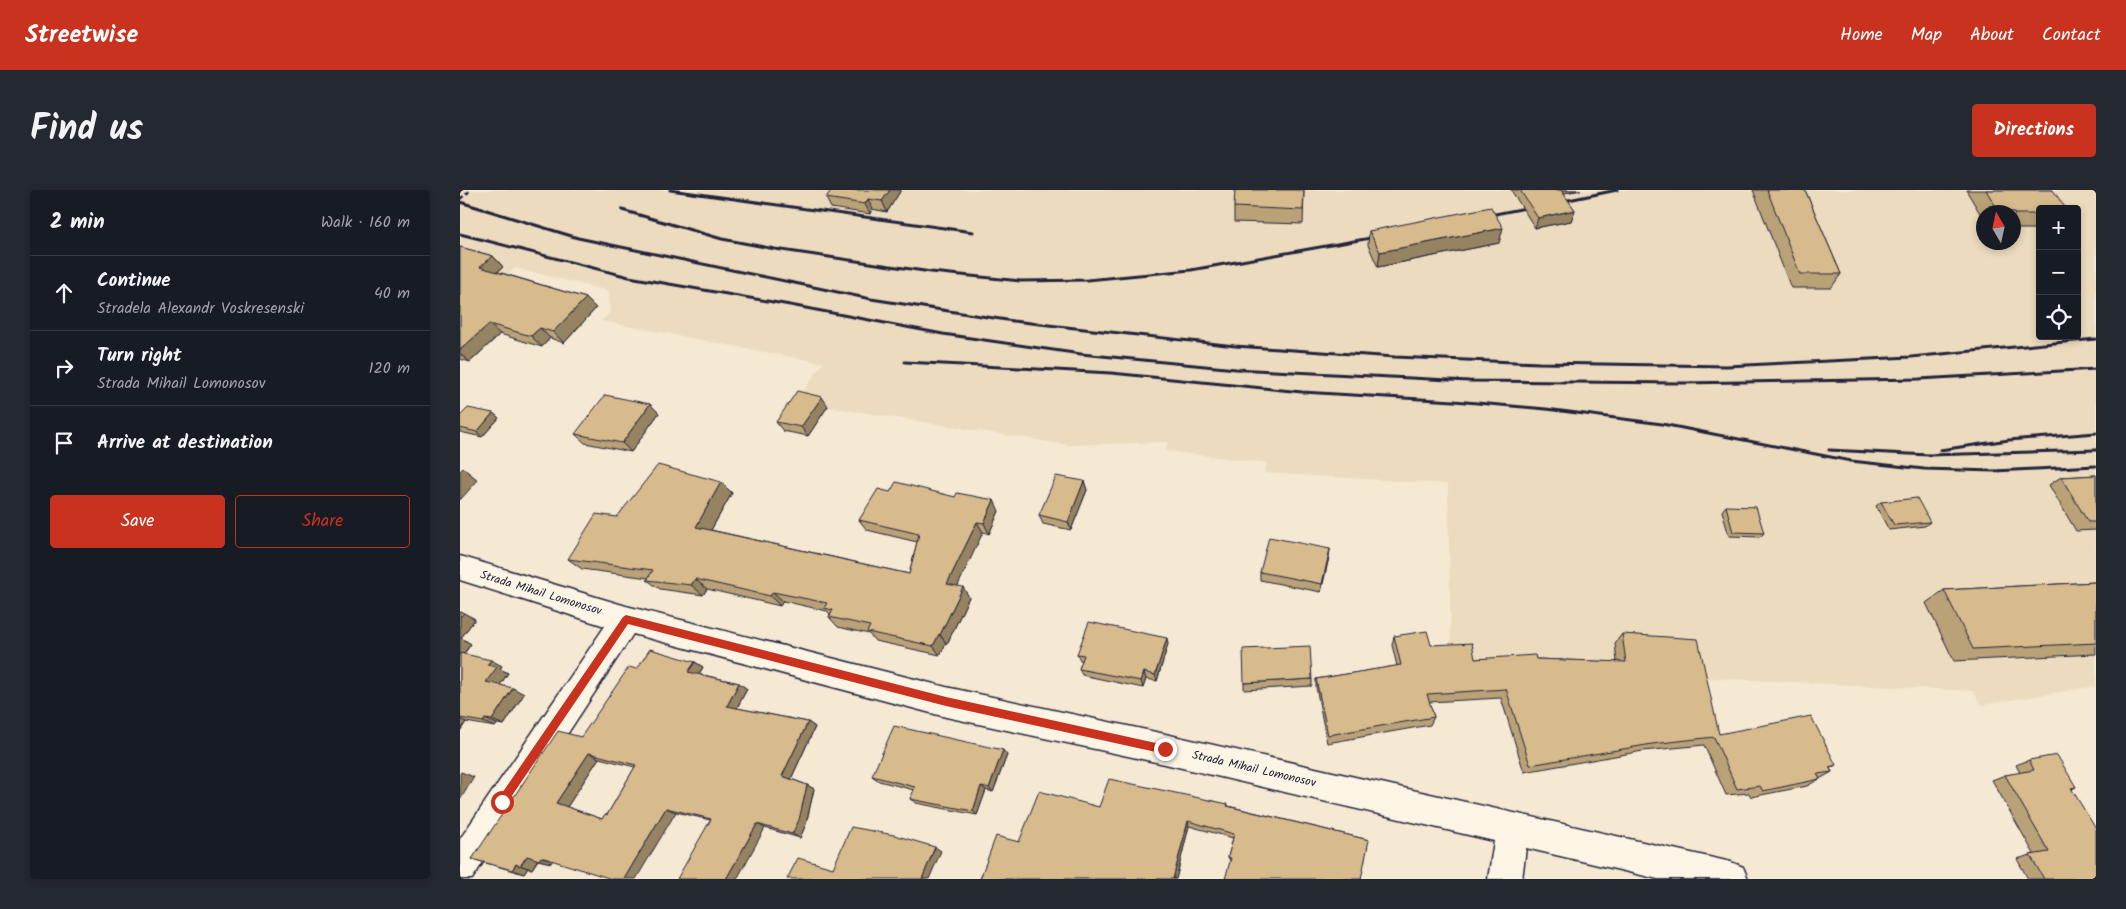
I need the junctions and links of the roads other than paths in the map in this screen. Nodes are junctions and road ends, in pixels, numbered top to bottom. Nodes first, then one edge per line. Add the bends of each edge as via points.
1 (460, 568) edge
2 (626, 619) junction
3 (1512, 828) junction
4 (460, 868) edge
5 (1505, 879) edge
6 (1731, 879) edge

1 - 2 street, Strada Mihail Lomonosov
2 - 3 street, Strada Mihail Lomonosov via 946,702
2 - 4 street
3 - 5 street
3 - 6 street, Strada Mihail Lomonosov

